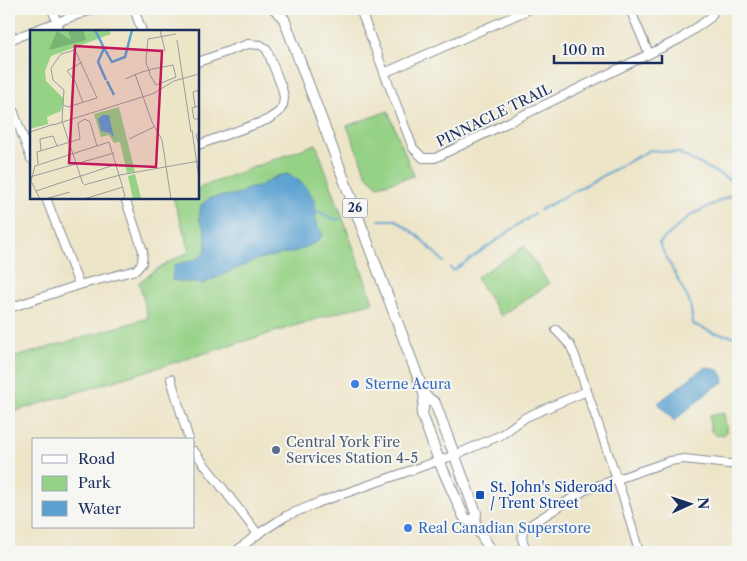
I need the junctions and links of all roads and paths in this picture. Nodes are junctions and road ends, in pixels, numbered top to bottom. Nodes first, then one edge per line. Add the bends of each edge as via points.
1 (52, 9) edge
2 (94, 9) edge
3 (134, 9) edge
4 (275, 9) edge
5 (360, 9) edge
6 (530, 9) edge
7 (630, 9) edge
8 (715, 9) edge
9 (285, 14) edge
10 (56, 22) junction
11 (37, 30) edge
12 (60, 30) edge
13 (142, 30) edge
14 (30, 33) edge
15 (9, 40) edge
16 (649, 54) junction
17 (199, 62) edge
18 (384, 74) junction
19 (9, 99) edge
20 (199, 145) edge
21 (30, 156) edge
22 (46, 199) edge
23 (124, 199) edge
24 (79, 286) junction
25 (9, 308) edge
26 (556, 330) dead end
27 (171, 379) dead end
28 (587, 391) junction
29 (425, 396) junction
30 (188, 438) edge
31 (195, 452) edge
32 (455, 456) junction
33 (439, 462) junction
34 (738, 465) edge
35 (617, 479) junction
36 (475, 525) junction
37 (258, 534) junction
38 (235, 552) edge
39 (492, 552) edge
40 (529, 552) edge
41 (639, 552) edge

1 - 10 street
2 - 10 street
3 - 13 street
4 - 9 main road, 26
5 - 18 street, PINNACLE TRAIL
6 - 18 street
7 - 16 street
8 - 16 street, PINNACLE TRAIL via 710,18 680,39
9 - 29 main road, 26
10 - 11 street
10 - 12 street
14 - 15 street
16 - 18 street, PINNACLE TRAIL via 435,158 423,158 412,148
17 - 20 street via 248,44 261,45 267,50 284,98 279,112 267,120
19 - 21 street
22 - 24 street
23 - 24 street via 143,251 142,263 136,270
24 - 25 street
26 - 28 street via 570,346
27 - 30 street
28 - 32 street via 526,417 501,435
28 - 35 street
29 - 32 main road, 26 via 435,404
29 - 33 main road, 26 via 422,414
31 - 37 street
32 - 33 street
32 - 36 main road, 26 via 476,513
33 - 36 main road, 26 via 464,517
33 - 37 street via 320,502 286,516
34 - 35 street via 684,459
35 - 40 street via 585,490 524,528 521,535
35 - 41 street
36 - 39 main road, 26
37 - 38 street

